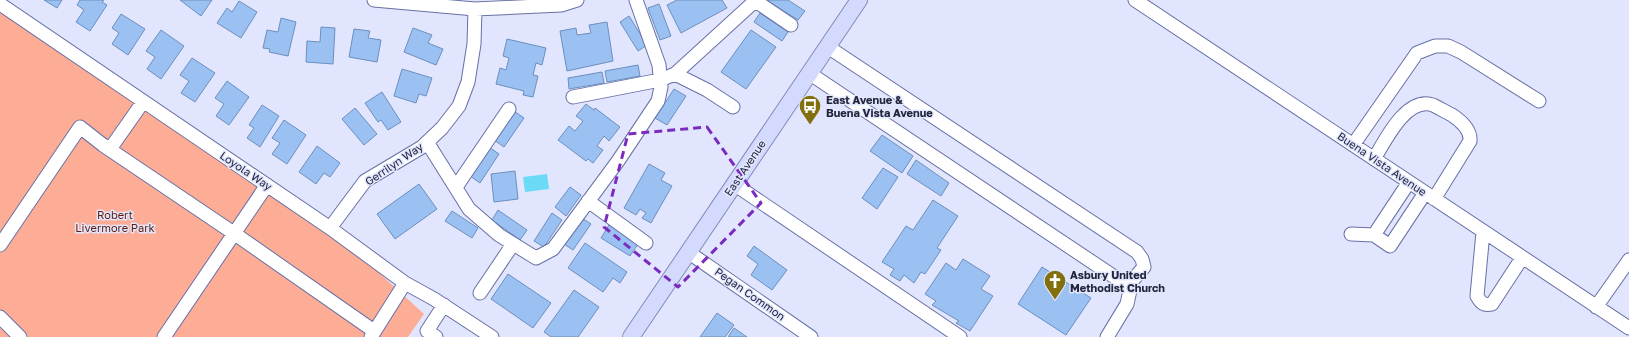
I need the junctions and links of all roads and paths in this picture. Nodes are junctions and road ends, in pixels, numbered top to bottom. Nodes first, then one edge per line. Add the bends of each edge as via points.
1 (374, 0) edge
2 (577, 0) edge
3 (636, 0) edge
4 (859, 0) edge
5 (1135, 0) edge
6 (755, 1) edge
7 (0, 4) edge
8 (475, 9) junction
9 (791, 25) dead end
10 (828, 47) junction
11 (809, 73) junction
12 (675, 74) junction
13 (660, 80) junction
14 (573, 97) dead end
15 (1539, 101) dead end
16 (143, 102) junction
17 (733, 108) dead end
18 (509, 109) dead end
19 (427, 142) junction
20 (1353, 145) junction
21 (110, 149) junction
22 (1374, 159) junction
23 (1409, 182) junction
24 (734, 184) junction
25 (267, 185) junction
26 (456, 187) junction
27 (1430, 196) junction
28 (588, 202) junction
29 (330, 228) junction
30 (1483, 232) junction
31 (235, 234) junction
32 (1351, 234) dead end
33 (1374, 235) junction
34 (646, 243) dead end
35 (512, 244) junction
36 (0, 245) edge
37 (688, 252) junction
38 (1522, 258) junction
39 (1629, 260) edge
40 (1132, 281) junction
41 (405, 282) junction
42 (480, 293) dead end
43 (444, 305) junction
44 (1596, 307) junction
45 (0, 317) edge
46 (1629, 328) edge
47 (372, 334) edge
48 (428, 335) edge
49 (20, 337) edge
50 (164, 337) edge
51 (492, 337) edge
52 (631, 337) edge
53 (811, 337) edge
54 (960, 337) edge
55 (1107, 337) edge

1 - 8 street
2 - 8 street via 561,5
3 - 13 street via 659,65
4 - 10 main road, East Avenue
5 - 20 street, Buena Vista Avenue
6 - 9 street
6 - 12 street
7 - 16 street, Loyola Way
8 - 19 street, Gerrilyn Way via 474,44 468,82 459,106
10 - 11 main road, East Avenue
10 - 40 street via 1137,252 1144,267
11 - 24 main road, East Avenue
11 - 40 street via 1122,282
12 - 13 street
12 - 17 street via 707,90
13 - 14 street
13 - 28 street via 658,101
15 - 20 street via 1461,52 1448,46 1435,46 1417,53
16 - 21 street
16 - 25 street, Loyola Way
18 - 26 street
19 - 26 street
19 - 29 street, Gerrilyn Way via 365,181
20 - 22 street, Buena Vista Avenue
21 - 31 street
21 - 36 street via 80,127
22 - 23 street, Buena Vista Avenue
22 - 27 street via 1403,115 1416,105 1432,105 1457,118 1471,135 1470,141
23 - 27 street, Buena Vista Avenue
23 - 33 street
24 - 37 main road, East Avenue
24 - 54 street
25 - 29 street, Loyola Way
25 - 31 street
26 - 35 street via 469,209
27 - 30 street, Buena Vista Avenue
27 - 33 street via 1390,246
28 - 34 street
28 - 35 street via 553,249 536,258
29 - 41 street, Loyola Way
30 - 38 street, Buena Vista Avenue
30 - 38 street via 1477,296 1483,304 1492,304
31 - 47 street
31 - 50 street
32 - 33 street
35 - 42 street
37 - 52 main road, East Avenue
37 - 53 street, Pegan Common
38 - 44 street, Buena Vista Avenue
39 - 44 street
40 - 55 street via 1127,304
41 - 43 street, Loyola Way
41 - 47 street
43 - 48 street
43 - 51 street, Loyola Way
44 - 46 street, Buena Vista Avenue
45 - 49 street

